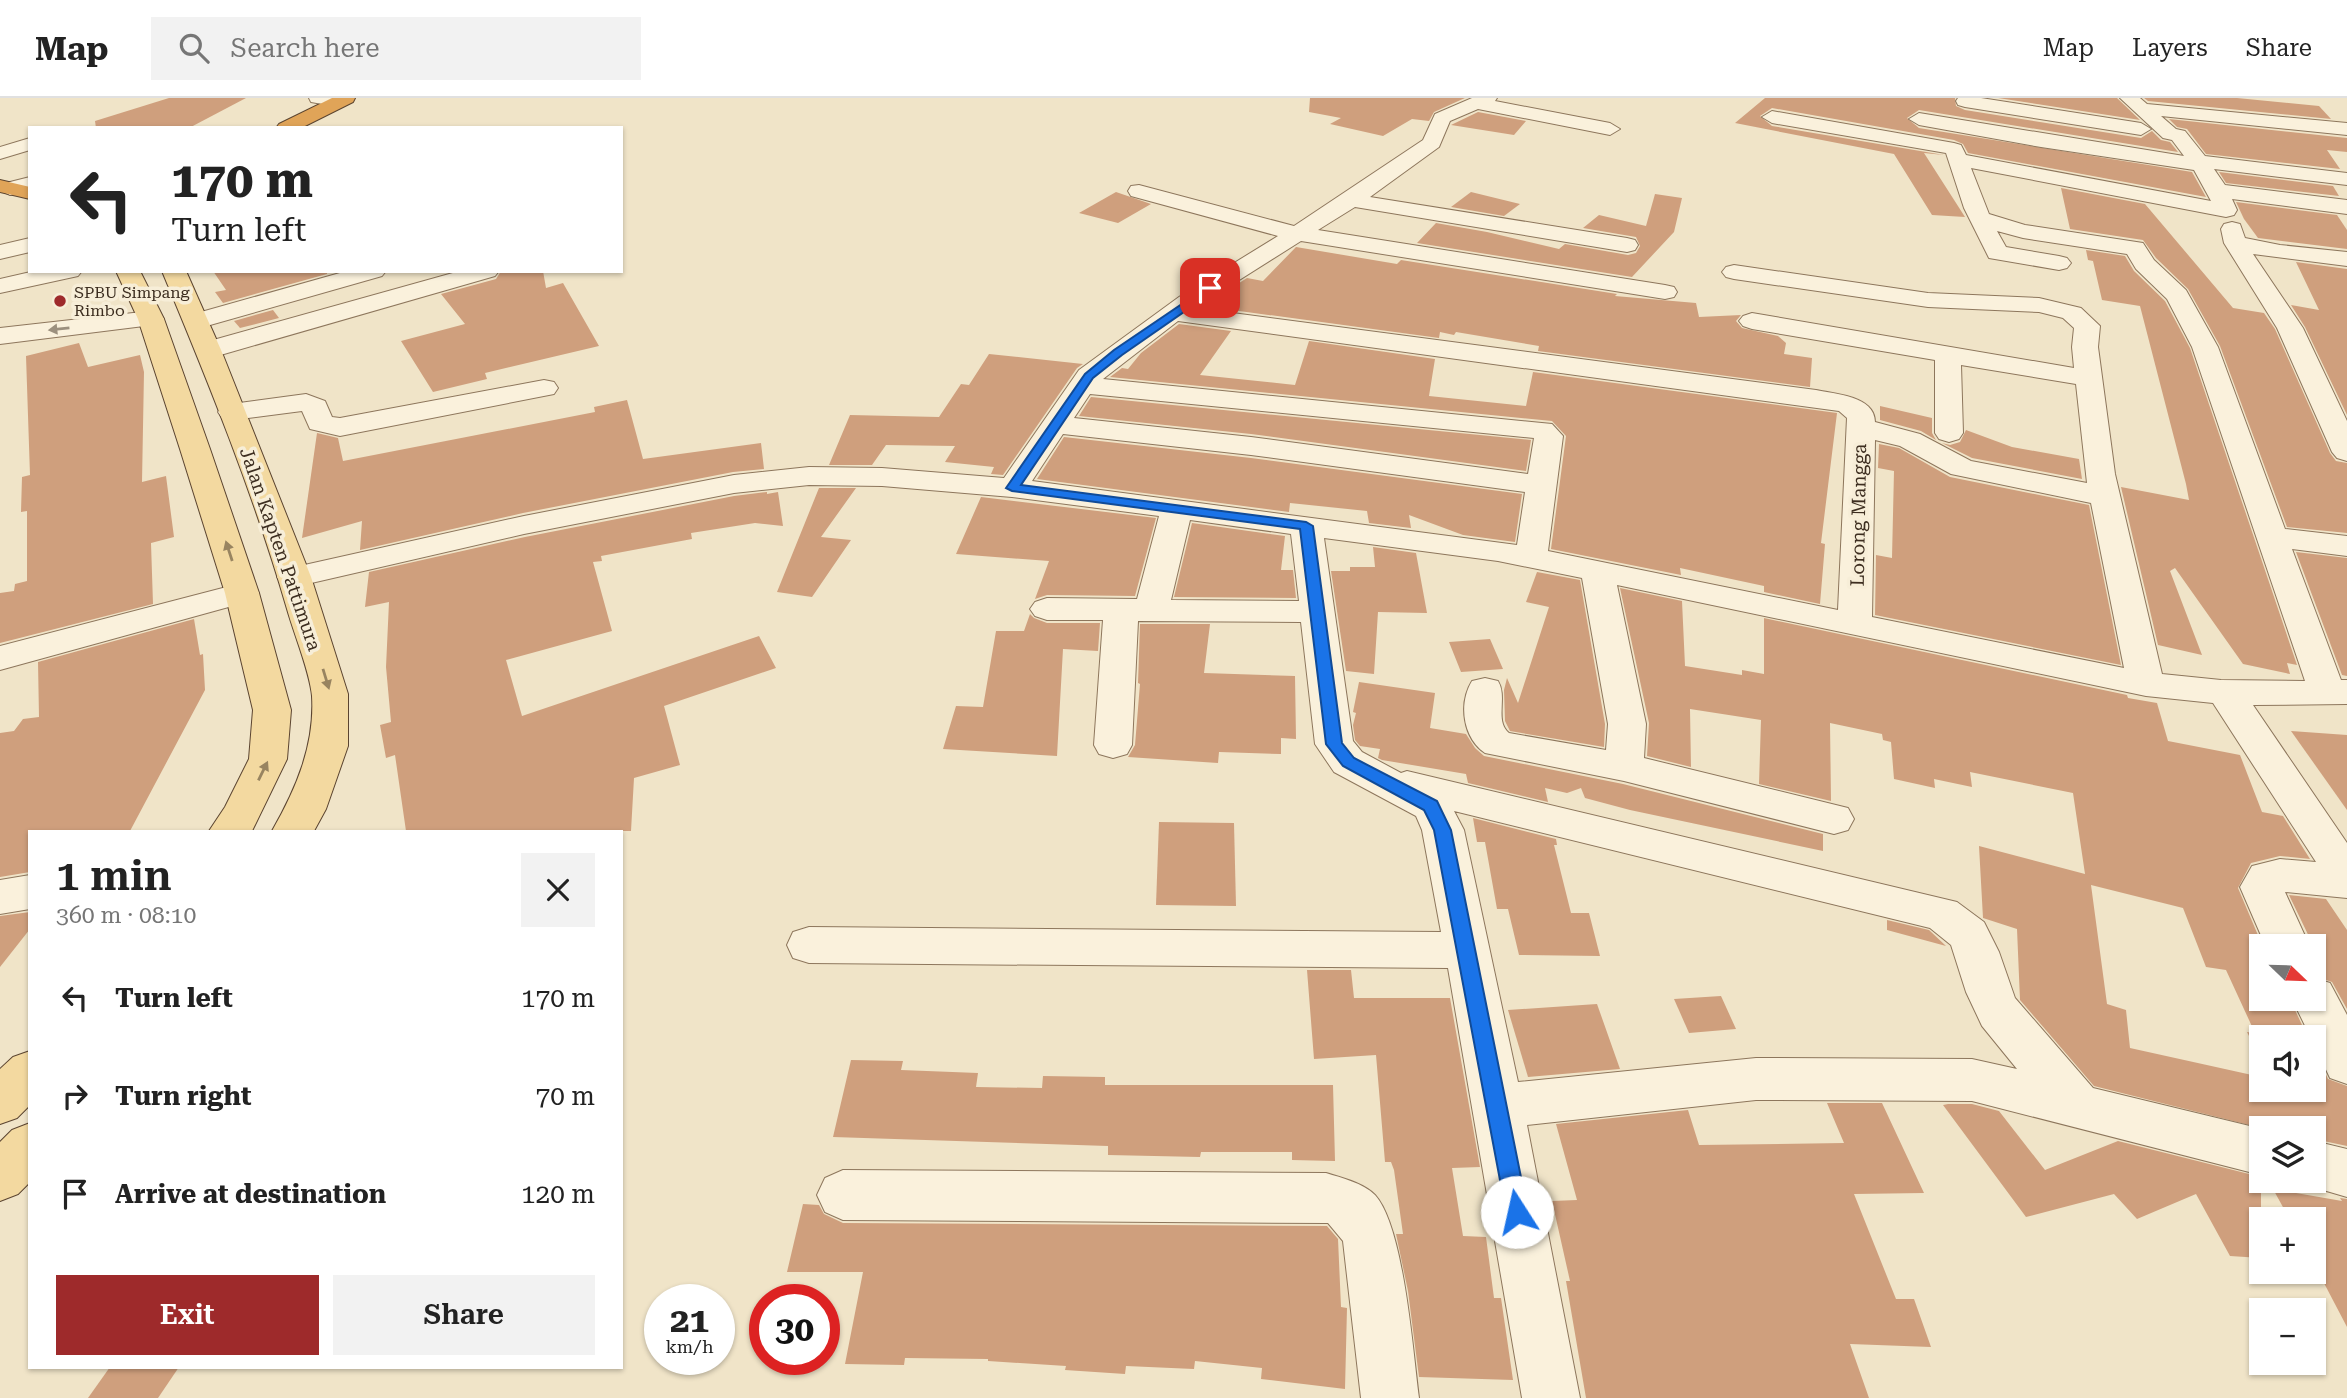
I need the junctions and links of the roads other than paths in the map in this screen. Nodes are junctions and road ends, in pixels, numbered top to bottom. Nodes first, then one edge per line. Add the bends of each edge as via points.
1 (319, 98) edge
2 (1946, 98) edge
3 (343, 99) edge
4 (1482, 101) edge
5 (2130, 104) edge
6 (2328, 108) dead end
7 (1903, 116) dead end
8 (1772, 117) dead end
9 (279, 125) edge
10 (2347, 127) edge
11 (1610, 129) dead end
12 (2174, 135) junction
13 (2204, 138) dead end
14 (28, 145) edge
15 (0, 153) edge
16 (1956, 159) junction
17 (2200, 163) junction
18 (0, 166) edge
19 (28, 172) edge
20 (2347, 179) edge
21 (1969, 189) junction
22 (14, 191) edge
23 (1139, 191) dead end
24 (1996, 194) dead end
25 (1351, 200) junction
26 (2223, 200) junction
27 (2347, 206) edge
28 (28, 207) edge
29 (2118, 218) junction
30 (1981, 219) junction
31 (1297, 234) junction
32 (2306, 234) dead end
33 (2235, 243) junction
34 (28, 245) edge
35 (1627, 245) dead end
36 (0, 252) edge
37 (1997, 253) junction
38 (2322, 257) junction
39 (2347, 259) edge
40 (2083, 267) dead end
41 (1734, 272) dead end
42 (61, 273) edge
43 (126, 273) edge
44 (175, 273) edge
45 (369, 273) edge
46 (478, 273) edge
47 (2120, 273) dead end
48 (2158, 279) junction
49 (0, 286) edge
50 (1665, 292) dead end
51 (2014, 292) dead end
52 (1173, 313) junction
53 (152, 319) junction
54 (1752, 321) dead end
55 (0, 336) edge
56 (202, 336) junction
57 (1948, 354) junction
58 (2087, 378) junction
59 (1083, 385) junction
60 (544, 388) dead end
61 (1858, 418) junction
62 (1055, 425) junction
63 (237, 426) junction
64 (1949, 433) dead end
65 (195, 449) junction
66 (2347, 452) edge
67 (1541, 485) junction
68 (1012, 488) junction
69 (2104, 496) junction
70 (1177, 509) junction
71 (1306, 526) junction
72 (2273, 537) junction
73 (2347, 546) edge
74 (1531, 557) junction
75 (1597, 571) junction
76 (294, 577) junction
77 (242, 593) junction
78 (1047, 609) dead end
79 (1136, 610) junction
80 (1317, 612) junction
81 (1855, 624) junction
82 (0, 658) edge
83 (2146, 684) junction
84 (1485, 690) dead end
85 (2337, 692) edge
86 (2226, 694) junction
87 (1113, 745) dead end
88 (1624, 767) junction
89 (1379, 778) junction
90 (1834, 819) dead end
91 (231, 830) edge
92 (294, 830) edge
93 (2347, 876) edge
94 (2347, 882) edge
95 (28, 891) edge
96 (0, 897) edge
97 (2282, 934) edge
98 (809, 945) dead end
99 (1467, 950) junction
100 (2322, 1012) edge
101 (2347, 1063) edge
102 (28, 1074) edge
103 (0, 1102) edge
104 (1498, 1106) junction
105 (2079, 1108) junction
106 (28, 1148) edge
107 (2249, 1150) edge
108 (2326, 1168) edge
109 (2347, 1173) edge
110 (0, 1177) edge
111 (843, 1195) dead end
112 (1390, 1398) edge
113 (1551, 1398) edge

1 - 3 street
1 - 9 highway
2 - 12 street
3 - 9 highway
4 - 11 street
4 - 25 street via 1442,118 1432,143
5 - 10 street
5 - 12 street
6 - 10 street
7 - 17 street
8 - 16 street via 1952,149
12 - 13 street
12 - 17 street
14 - 15 street
16 - 21 street
16 - 29 street
17 - 20 street
17 - 26 street
18 - 19 street
21 - 24 street
21 - 30 street
22 - 28 highway
23 - 31 street
25 - 31 street
25 - 35 street
26 - 27 street
26 - 29 street
26 - 33 street
29 - 30 street via 2023,231
29 - 48 street
30 - 37 street
31 - 50 street
31 - 52 street
32 - 38 street
33 - 38 street
33 - 66 street via 2291,328
34 - 36 street
37 - 40 street
37 - 51 street
38 - 39 street
41 - 58 street via 1928,300 2065,310 2087,326
42 - 49 street
43 - 53 main road
44 - 56 main road, Jalan Kapten Pattimura
45 - 56 street
46 - 56 street
47 - 48 street
48 - 72 street via 2176,295 2206,347
52 - 59 street via 1118,352
52 - 61 street via 1802,396 1848,405
53 -> 55 street
53 - 65 main road
54 - 57 street
56 - 63 main road, Jalan Kapten Pattimura
57 - 58 street
57 - 64 street
58 - 69 street
59 - 62 street
59 - 67 street via 1542,430 1549,436
60 - 63 street via 340,427 320,423 315,407 306,402
61 - 69 street via 1971,470
61 - 81 street, Lorong Mangga
62 - 67 street
62 - 68 street
63 - 65 main road
63 - 76 main road, Jalan Kapten Pattimura
77 -> 65 main road
67 - 74 street
68 - 70 street
68 - 76 street via 858,476 770,480 523,525
69 - 83 street
70 - 71 street
70 - 79 street
71 - 74 street
71 - 80 street
72 - 73 street
72 - 85 street
74 - 75 street
75 - 81 street
75 - 88 street via 1627,724
76 -> 92 main road, Jalan Kapten Pattimura via 330,694 329,746
77 - 82 street
91 -> 77 main road via 268,759 272,709
78 - 79 street
79 - 80 street
79 - 87 street
80 - 89 street via 1334,744 1348,762
81 - 83 street
83 - 86 street
84 - 88 street via 1483,729 1491,740
85 - 86 street
86 - 93 street
88 - 90 street
89 - 99 street via 1423,800 1436,813
89 - 105 street via 1942,914 1968,934 1998,1012
94 - 97 street via 2280,875 2267,878 2261,887
95 - 96 street
98 - 99 street
99 - 104 street
100 - 101 street
102 - 103 main road
104 - 105 street via 1770,1079 1972,1080
104 - 113 street
105 - 107 street
106 - 110 main road
108 - 109 street
111 - 112 street via 1339,1201 1353,1208 1370,1241

